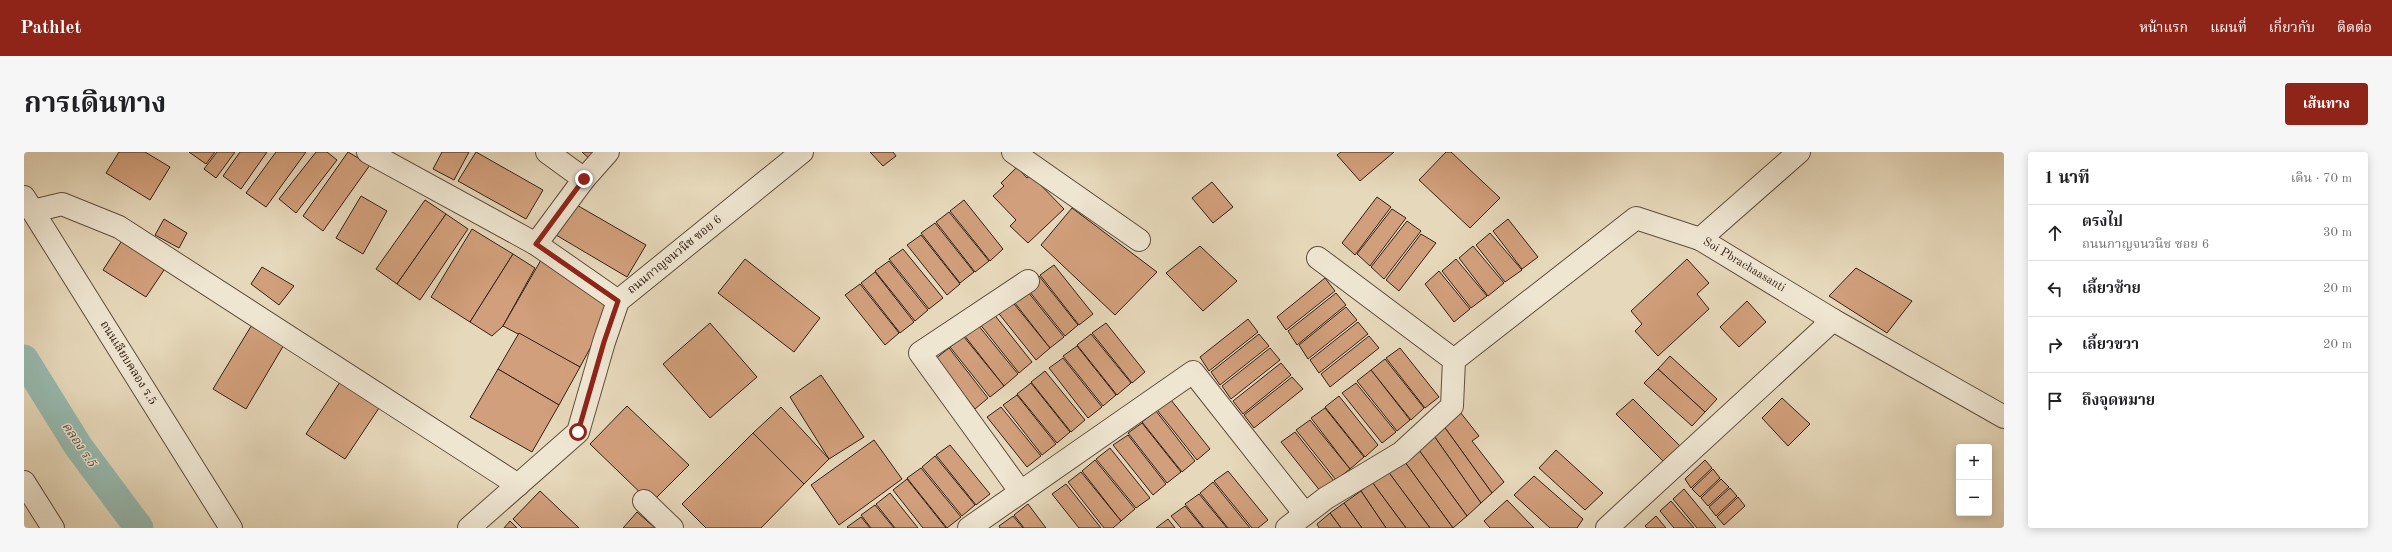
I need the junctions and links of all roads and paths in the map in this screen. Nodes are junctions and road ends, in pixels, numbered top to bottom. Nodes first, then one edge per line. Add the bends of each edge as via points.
1 (368, 152) edge
2 (547, 152) edge
3 (608, 152) edge
4 (802, 152) edge
5 (1013, 152) edge
6 (1799, 152) edge
7 (584, 179) junction
8 (28, 204) edge
9 (1700, 238) junction
10 (1139, 240) dead end
11 (536, 244) junction
12 (1318, 258) dead end
13 (1028, 281) dead end
14 (618, 301) junction
15 (1832, 320) junction
16 (1454, 360) junction
17 (2004, 417) edge
18 (24, 482) edge
19 (518, 485) junction
20 (1020, 491) junction
21 (644, 501) dead end
22 (1305, 514) junction
23 (53, 528) edge
24 (231, 528) edge
25 (469, 528) edge
26 (672, 528) edge
27 (969, 528) edge
28 (1287, 528) edge
29 (1607, 528) edge

1 - 11 street
2 - 7 street
3 - 7 street
4 - 14 street, ถนนกาญจนวนิช ซอย 6
5 - 10 street
6 - 9 street
7 - 11 street
8 - 19 street via 62,204 119,227
8 - 24 street, ถนนเลียบคลอง ร.5
9 - 15 street, Soi Pbrachaasanti
9 - 16 street, Soi Pbrachaasanti via 1636,218
11 - 14 street
12 - 16 street
13 - 20 street via 920,353
14 - 19 street, ถนนกาญจนวนิช ซอย 6 via 578,432
15 - 17 street, Soi Pbrachaasanti
15 - 29 street
16 - 22 street via 1452,406 1401,453 1326,498
18 - 23 street
19 - 25 street, ถนนกาญจนวนิช ซอย 6
20 - 22 street via 1193,372
20 - 27 street
21 - 26 street
22 - 28 street

